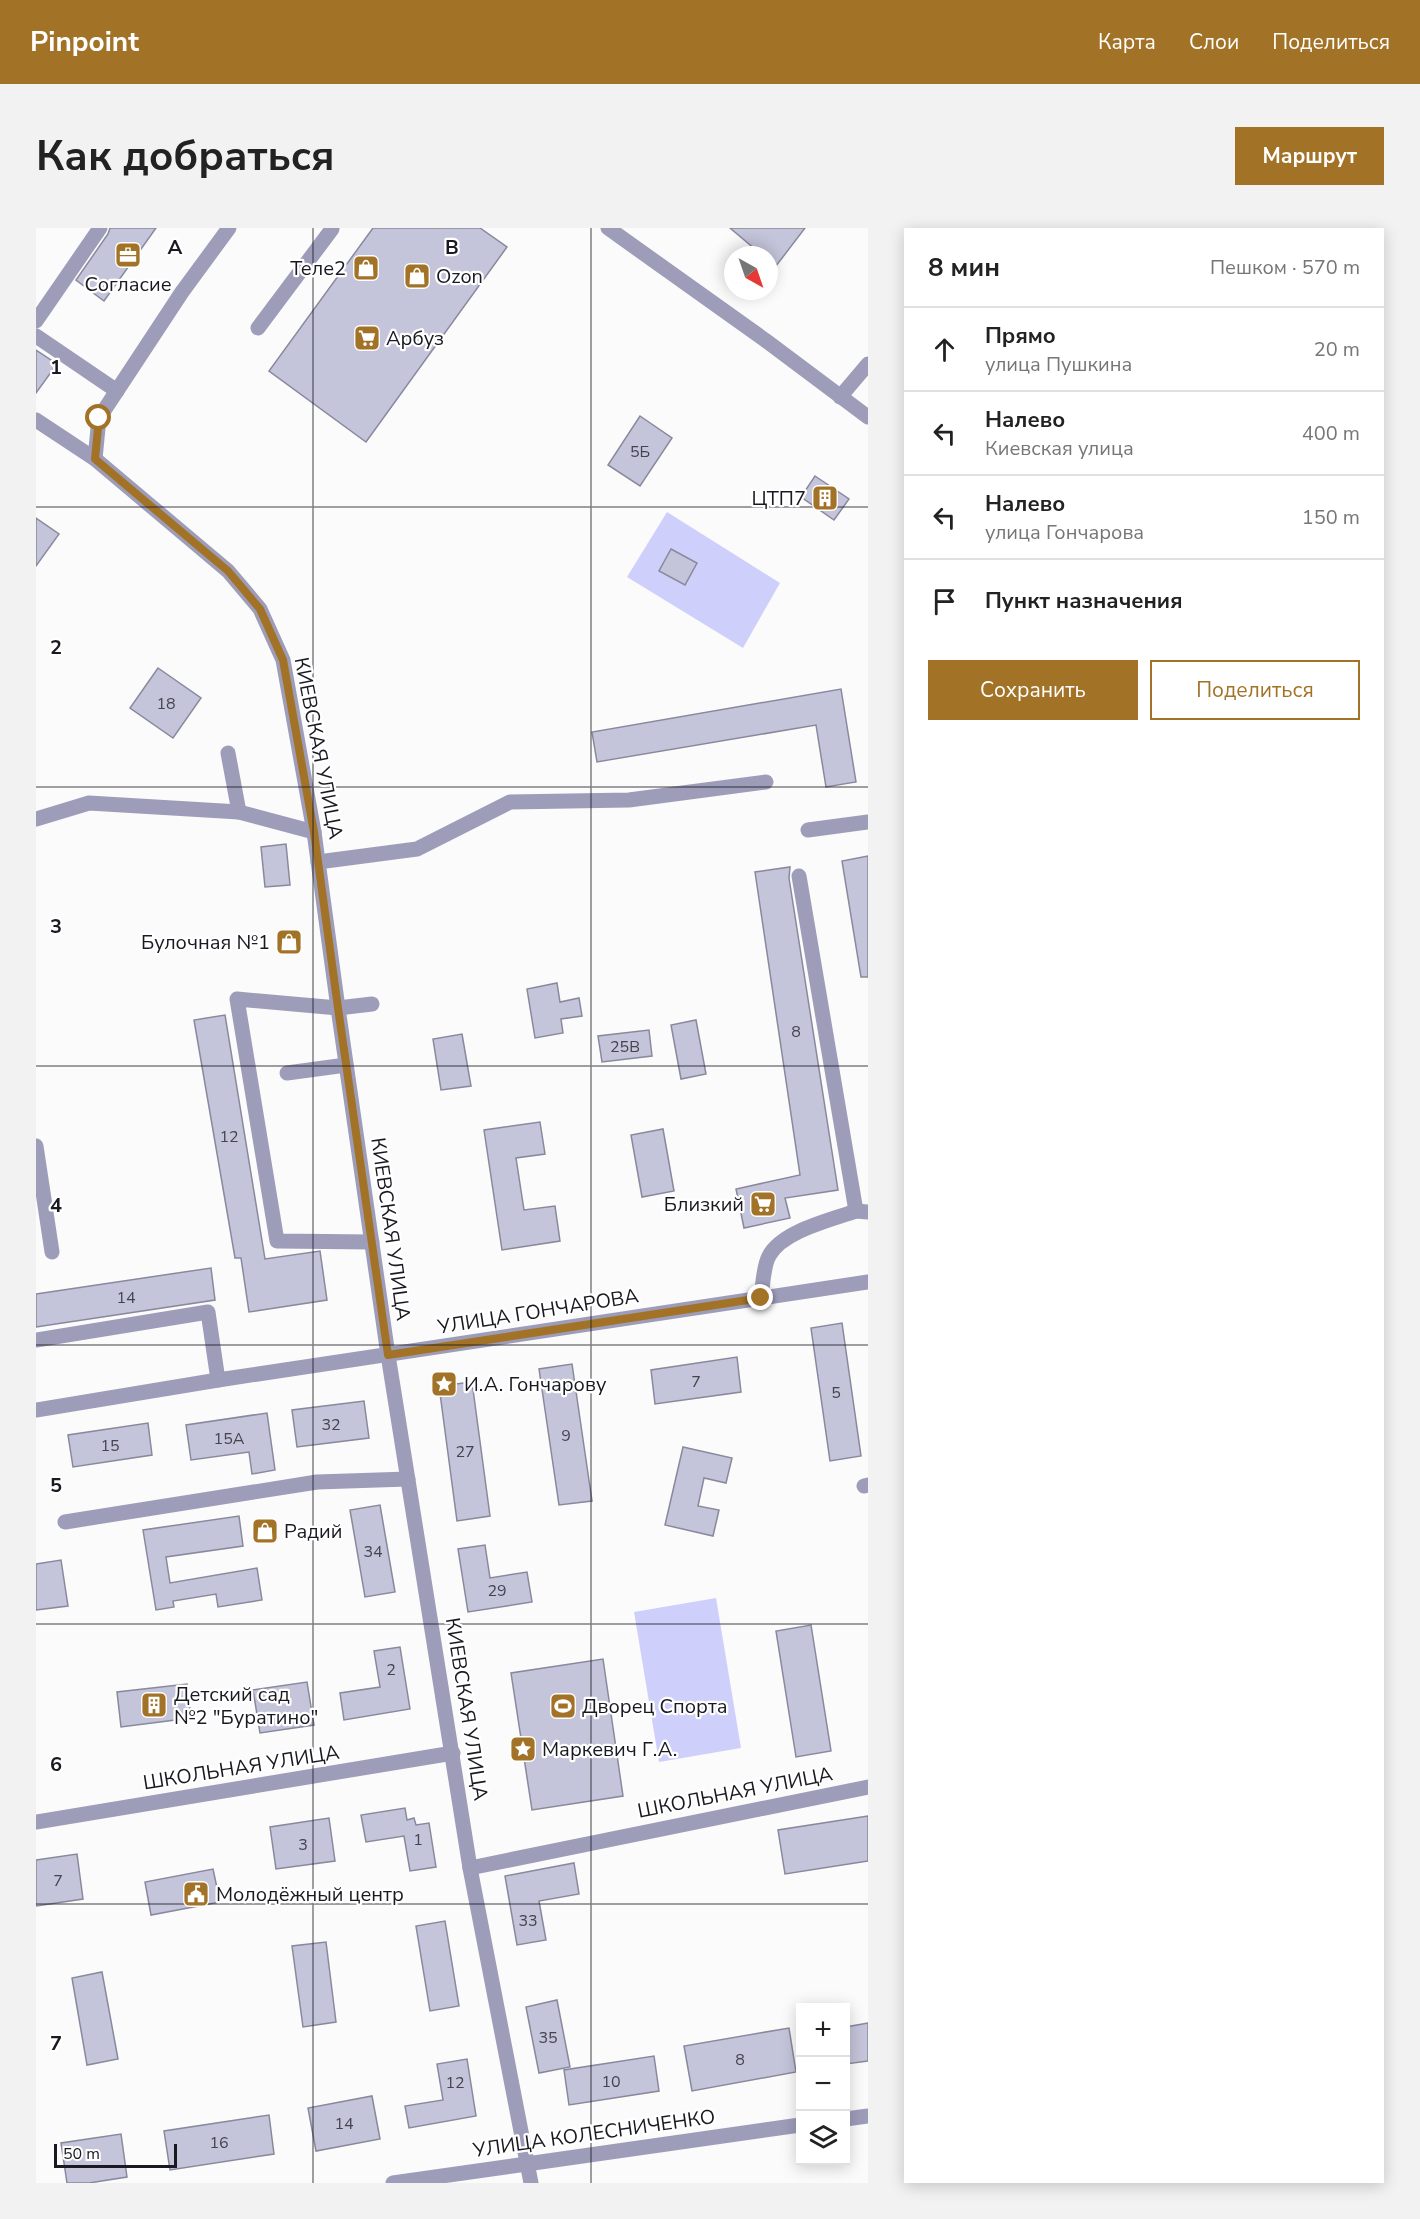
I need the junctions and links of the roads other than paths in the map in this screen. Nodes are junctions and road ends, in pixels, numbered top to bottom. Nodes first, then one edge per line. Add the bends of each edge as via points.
1 (100, 228) edge
2 (229, 228) edge
3 (332, 228) edge
4 (608, 228) edge
5 (36, 321) edge
6 (258, 328) dead end
7 (36, 336) edge
8 (868, 364) edge
9 (117, 391) junction
10 (840, 397) junction
11 (868, 417) edge
12 (36, 420) edge
13 (95, 459) junction
14 (228, 753) dead end
15 (766, 782) dead end
16 (239, 812) junction
17 (36, 819) edge
18 (868, 822) edge
19 (808, 830) dead end
20 (314, 832) junction
21 (318, 862) junction
22 (800, 876) dead end
23 (372, 1004) dead end
24 (338, 1008) junction
25 (346, 1065) junction
26 (287, 1073) dead end
27 (36, 1146) edge
28 (862, 1211) edge
29 (372, 1242) junction
30 (52, 1252) dead end
31 (868, 1282) edge
32 (761, 1298) junction
33 (36, 1340) edge
34 (388, 1355) junction
35 (218, 1380) junction
36 (36, 1410) edge
37 (408, 1479) junction
38 (65, 1522) dead end
39 (453, 1753) junction
40 (868, 1787) edge
41 (36, 1822) edge
42 (470, 1868) junction
43 (868, 2116) edge
44 (850, 2118) edge
45 (796, 2126) edge
46 (527, 2163) junction
47 (393, 2183) edge
48 (531, 2183) edge

1 - 5 street
2 - 9 street
3 - 6 street
4 - 10 street
7 - 9 street
8 - 10 street
9 - 13 street via 99,418
10 - 11 street
12 - 13 street, КИЕВСКАЯ УЛИЦА
13 - 20 street, КИЕВСКАЯ УЛИЦА via 228,571 260,609 283,660
14 - 16 street
15 - 21 street via 629,800 510,802 417,849
16 - 17 street via 89,803
16 - 20 street
18 - 19 street
20 - 21 street, КИЕВСКАЯ УЛИЦА
21 - 24 street, КИЕВСКАЯ УЛИЦА
22 - 28 street
23 - 24 street
24 - 25 street, КИЕВСКАЯ УЛИЦА
24 - 29 street via 237,999 277,1241
25 - 26 street
25 - 29 street, КИЕВСКАЯ УЛИЦА
27 - 30 street
28 - 32 street via 786,1237 776,1245 768,1258
29 - 34 street, КИЕВСКАЯ УЛИЦА
31 - 32 street, УЛИЦА ГОНЧАРОВА
32 - 34 street, УЛИЦА ГОНЧАРОВА
33 - 35 street via 208,1312
34 - 35 street, УЛИЦА ГОНЧАРОВА
34 - 37 street, КИЕВСКАЯ УЛИЦА
35 - 36 street, УЛИЦА ГОНЧАРОВА
37 - 38 street via 317,1482
37 - 39 street, КИЕВСКАЯ УЛИЦА
39 - 41 street, ШКОЛЬНАЯ УЛИЦА
39 - 42 street, КИЕВСКАЯ УЛИЦА
40 - 42 street, ШКОЛЬНАЯ УЛИЦА
42 - 46 street, КИЕВСКАЯ УЛИЦА
43 - 44 street
45 - 46 street, УЛИЦА КОЛЕСНИЧЕНКО
46 - 47 street, УЛИЦА КОЛЕСНИЧЕНКО
46 - 48 street, КИЕВСКАЯ УЛИЦА

